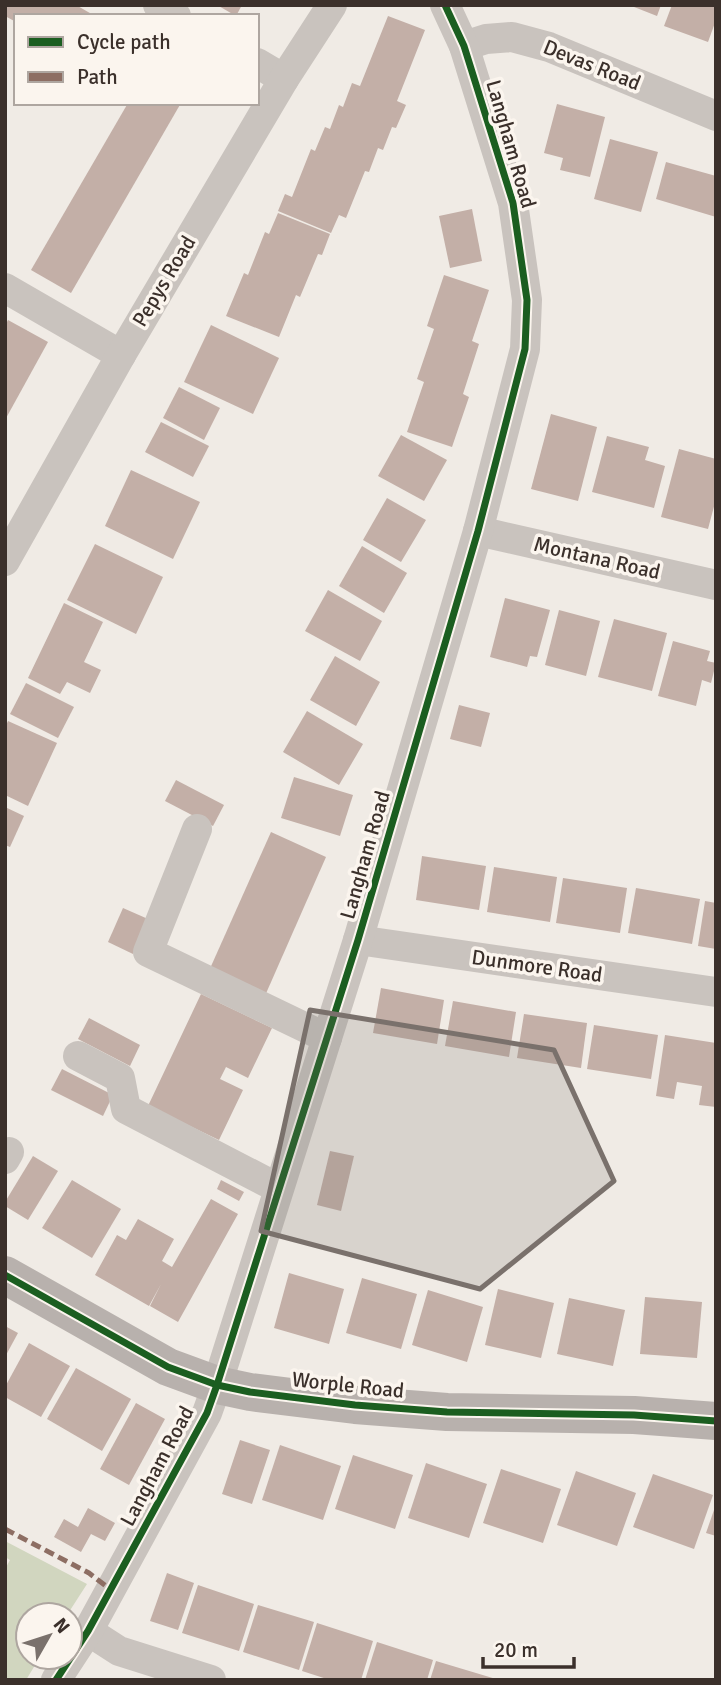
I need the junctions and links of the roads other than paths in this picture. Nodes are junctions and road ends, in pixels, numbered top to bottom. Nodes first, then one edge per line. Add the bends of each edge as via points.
1 (332, 5) edge
2 (445, 5) edge
3 (464, 46) junction
4 (259, 64) edge
5 (284, 79) junction
6 (716, 116) edge
7 (5, 288) edge
8 (121, 355) junction
9 (478, 531) junction
10 (5, 561) edge
11 (716, 585) edge
12 (197, 829) dead end
13 (358, 940) junction
14 (716, 992) edge
15 (327, 1038) junction
16 (78, 1056) dead end
17 (278, 1188) junction
18 (5, 1275) edge
19 (217, 1385) junction
20 (716, 1421) edge
21 (88, 1631) junction
22 (56, 1680) edge
23 (211, 1680) edge

1 - 5 street, Pepys Road
2 - 3 street, Langham Road
3 - 6 street, Devas Road via 512,37 549,47
3 - 9 street, Langham Road via 513,203 527,300 525,349
4 - 5 street
5 - 8 street, Pepys Road
7 - 8 street
8 - 10 street, Pepys Road
9 - 11 street, Montana Road
9 - 13 street, Langham Road
12 - 15 street via 148,952
13 - 14 street, Dunmore Road
13 - 15 street, Langham Road
15 - 17 street, Langham Road
16 - 17 street via 121,1078 126,1108
17 - 19 street, Langham Road
18 - 19 main road, Worple Road via 168,1367
19 - 20 main road, Worple Road via 421,1410
19 - 21 street, Langham Road via 207,1413
21 - 22 street, Langham Road
21 - 23 street via 120,1651

